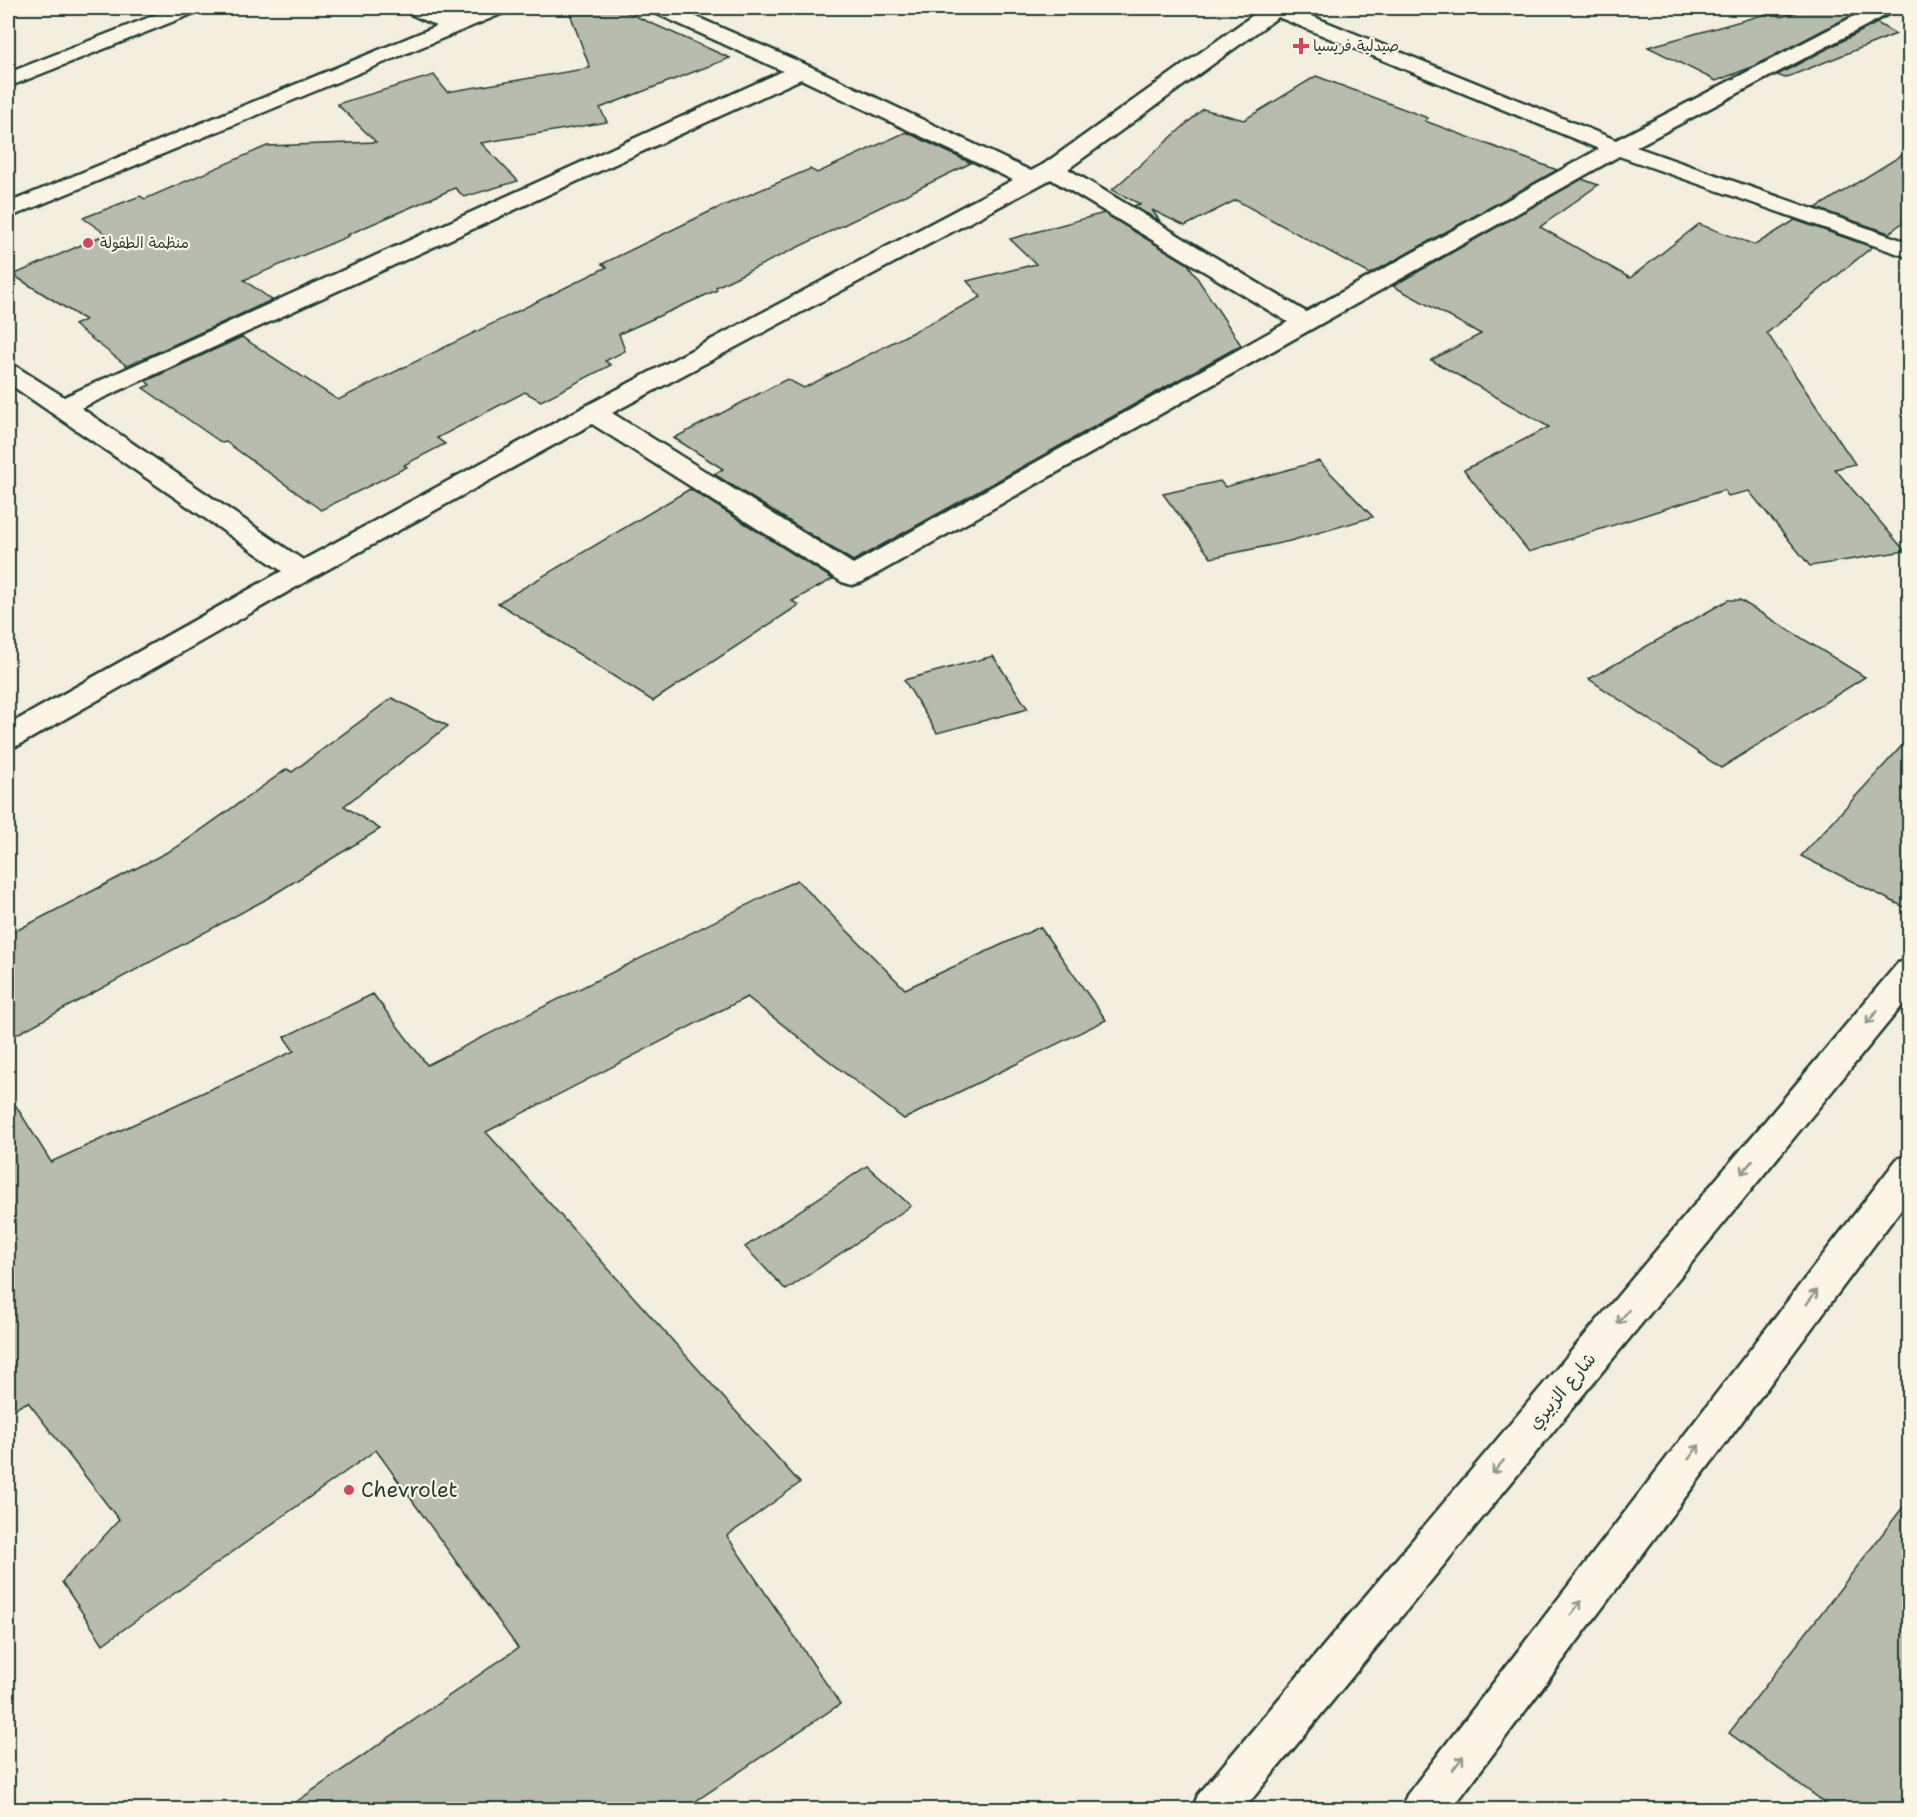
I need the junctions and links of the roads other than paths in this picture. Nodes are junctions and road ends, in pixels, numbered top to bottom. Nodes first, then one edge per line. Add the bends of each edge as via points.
1 (190, 8) edge
2 (413, 8) edge
3 (499, 8) edge
4 (660, 8) edge
5 (1276, 8) edge
6 (1884, 8) edge
7 (455, 26) junction
8 (801, 71) junction
9 (8, 81) edge
10 (1617, 148) junction
11 (1042, 174) junction
12 (8, 212) edge
13 (1910, 251) edge
14 (1306, 322) junction
15 (8, 372) edge
16 (62, 406) junction
17 (593, 413) junction
18 (302, 572) junction
19 (8, 738) edge
20 (1910, 972) edge
21 (1910, 1169) edge
22 (1214, 1809) edge
23 (1423, 1809) edge

1 - 9 street
2 - 7 street
3 - 7 street
4 - 8 street
5 - 10 street
5 - 11 street
6 - 10 street
7 - 12 street
8 - 11 street
8 - 16 street
10 - 13 street
10 - 14 street
11 - 14 street
11 - 17 street
14 - 17 street via 852,576
15 - 16 street
16 - 18 street
17 - 18 street
18 - 19 street
20 -> 22 street, شارع الزبيري
23 -> 21 street

